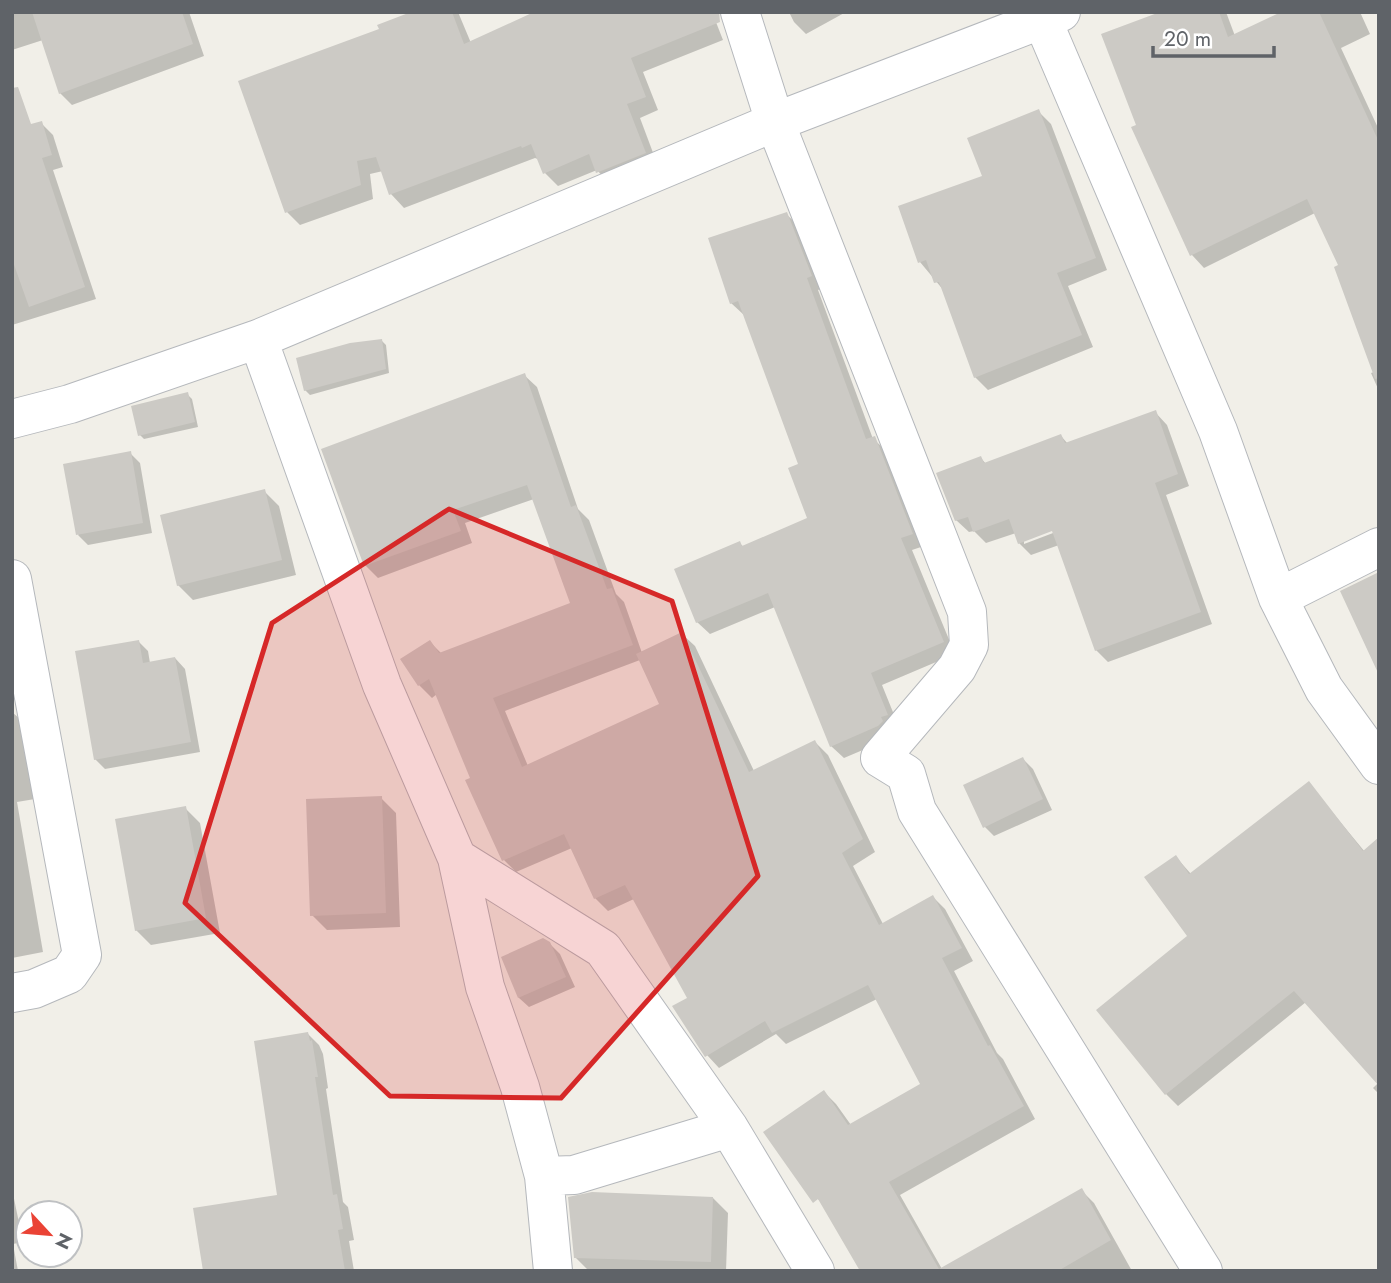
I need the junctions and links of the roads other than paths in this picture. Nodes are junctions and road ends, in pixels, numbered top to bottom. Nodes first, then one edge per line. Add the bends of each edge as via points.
1 (740, 12) edge
2 (1052, 15) edge
3 (775, 122) junction
4 (258, 339) junction
5 (12, 419) edge
6 (1379, 547) edge
7 (12, 579) edge
8 (1278, 598) junction
9 (1379, 765) edge
10 (457, 858) junction
11 (12, 993) edge
12 (729, 1128) junction
13 (544, 1176) junction
14 (553, 1271) edge
15 (815, 1271) edge
16 (1203, 1271) edge

1 - 3 street
2 - 3 street
2 - 8 street via 1218,431
3 - 4 street
3 - 16 street via 967,612 969,645 957,668 880,758 906,774 917,811
4 - 5 street
4 - 10 street via 382,685
6 - 8 street
7 - 11 street via 82,955 69,974
8 - 9 street via 1324,689
10 - 12 street via 603,949
10 - 13 street via 485,987 520,1087
12 - 13 street via 574,1175
12 - 15 street
13 - 14 street

